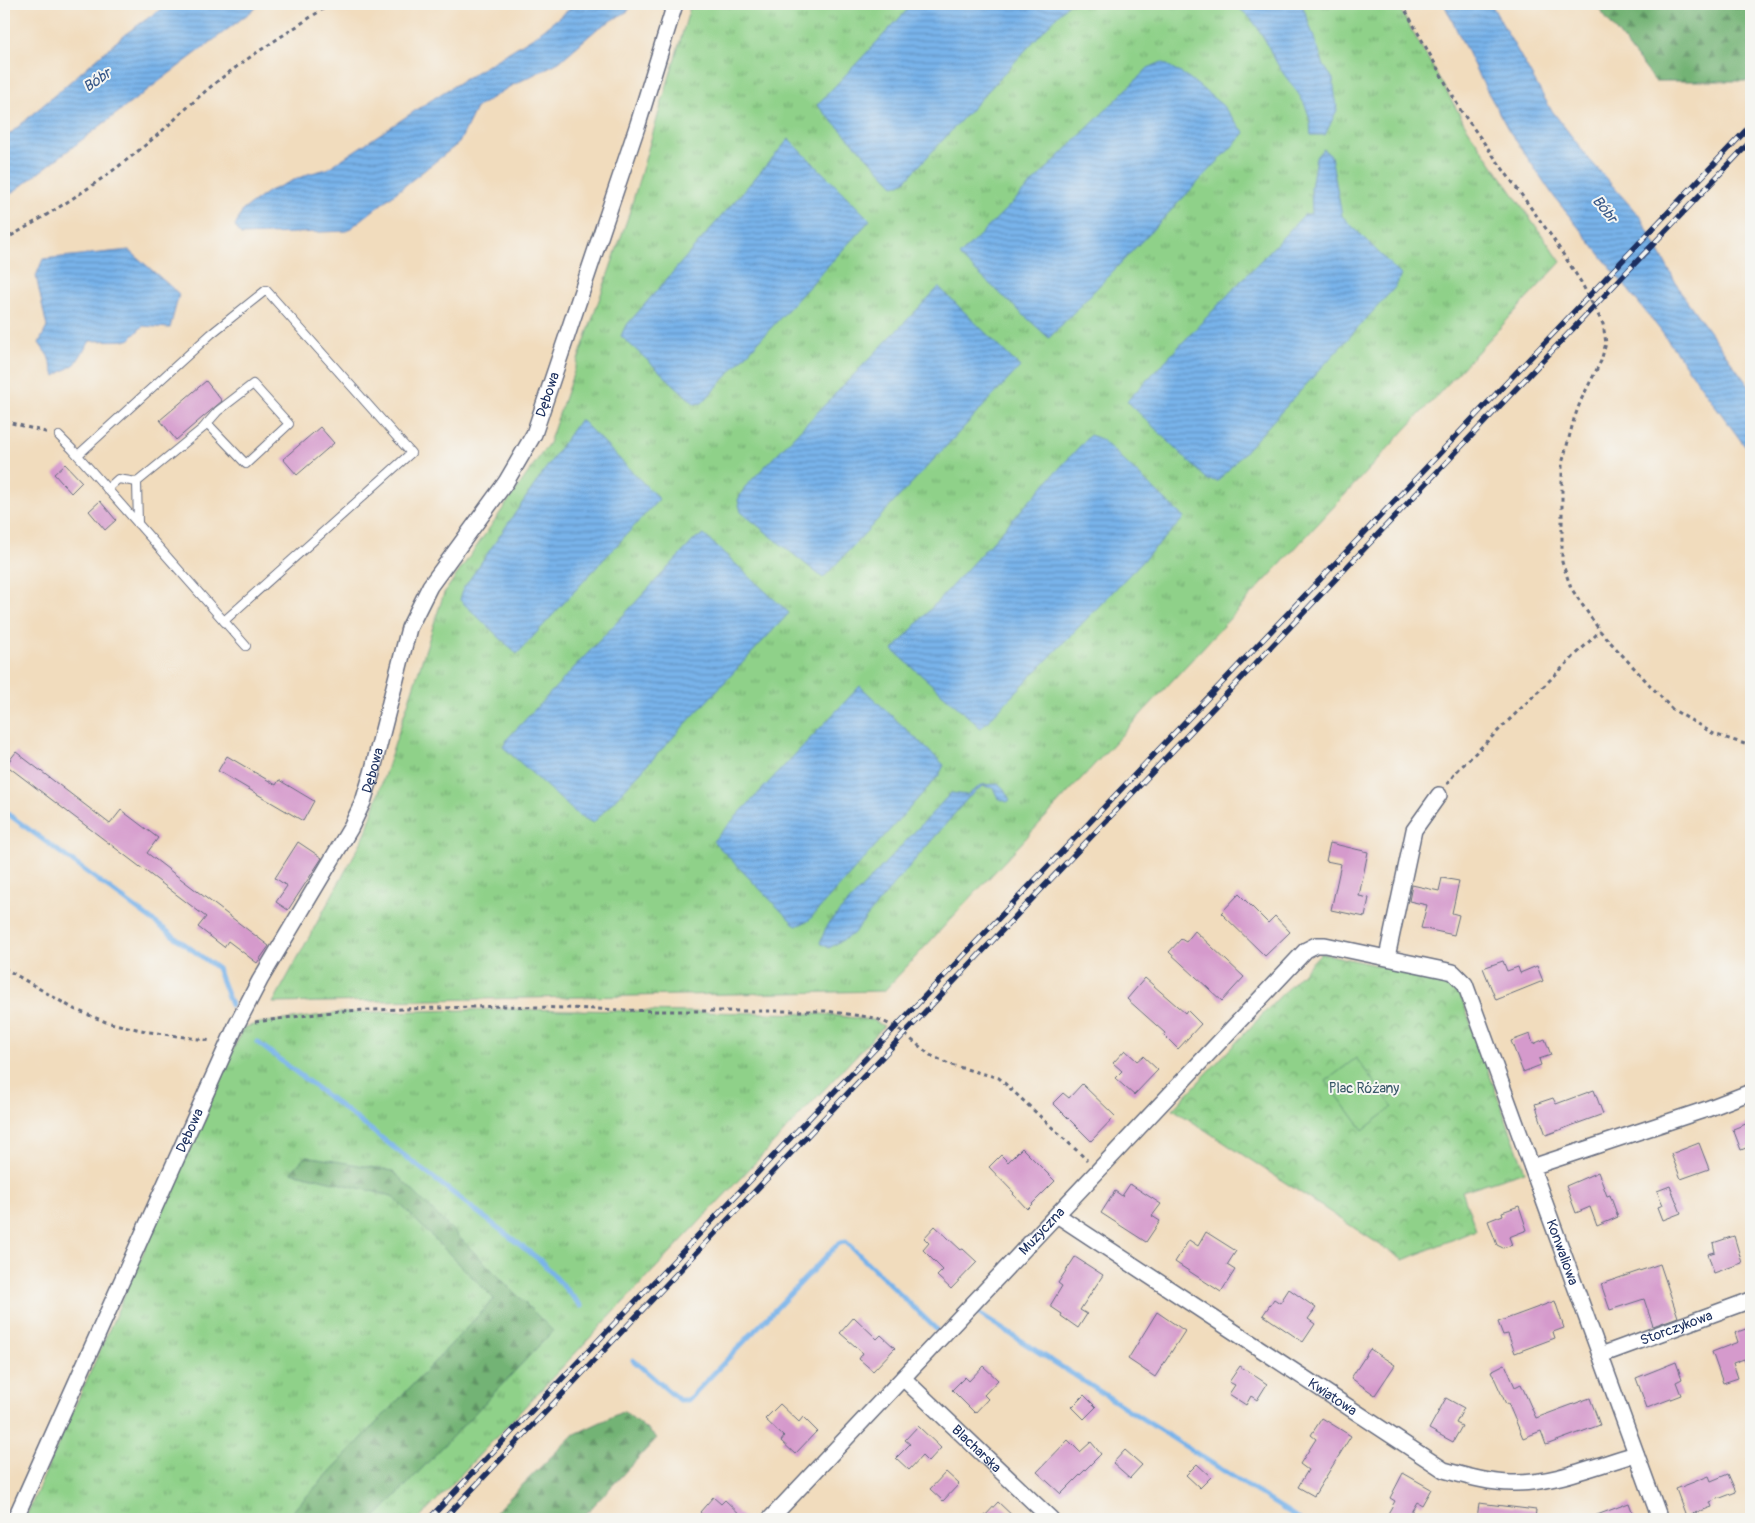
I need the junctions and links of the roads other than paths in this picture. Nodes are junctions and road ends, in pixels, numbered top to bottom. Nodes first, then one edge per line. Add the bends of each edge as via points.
1 (675, 4) edge
2 (207, 424) junction
3 (59, 436) road end
4 (78, 455) junction
5 (137, 482) junction
6 (107, 489) junction
7 (138, 524) junction
8 (224, 622) junction
9 (246, 646) dead end
10 (1439, 795) road end
11 (1387, 957) junction
12 (1751, 1092) edge
13 (1532, 1167) junction
14 (1057, 1215) junction
15 (1751, 1300) edge
16 (1601, 1355) junction
17 (903, 1378) junction
18 (1636, 1454) junction
19 (14, 1519) edge
20 (770, 1519) edge
21 (1051, 1519) edge
22 (1660, 1519) edge

1 - 19 street, Dębowa via 534,434 506,482 430,586 409,628 363,802 236,1026
2 - 2 lane via 218,411 253,384 288,424 246,464
2 - 5 lane
3 - 4 lane
4 - 6 lane
4 - 8 lane via 211,334 266,290 411,453
5 - 6 lane via 118,479
5 - 7 lane
6 - 7 lane
7 - 8 lane
8 - 9 lane
10 - 11 street via 1414,830
11 - 13 street, Konwaliowa via 1453,972 1465,984
11 - 14 street, Muzyczna via 1326,945 1306,950
12 - 13 street
13 - 16 street, Konwaliowa
14 - 17 street, Muzyczna
14 - 18 street, Kwiatowa via 1444,1470 1477,1479 1513,1483 1554,1478
15 - 16 street, Storczykowa
16 - 18 street, Konwaliowa
17 - 20 street, Muzyczna
17 - 21 street, Blacharska
18 - 22 street, Konwaliowa

